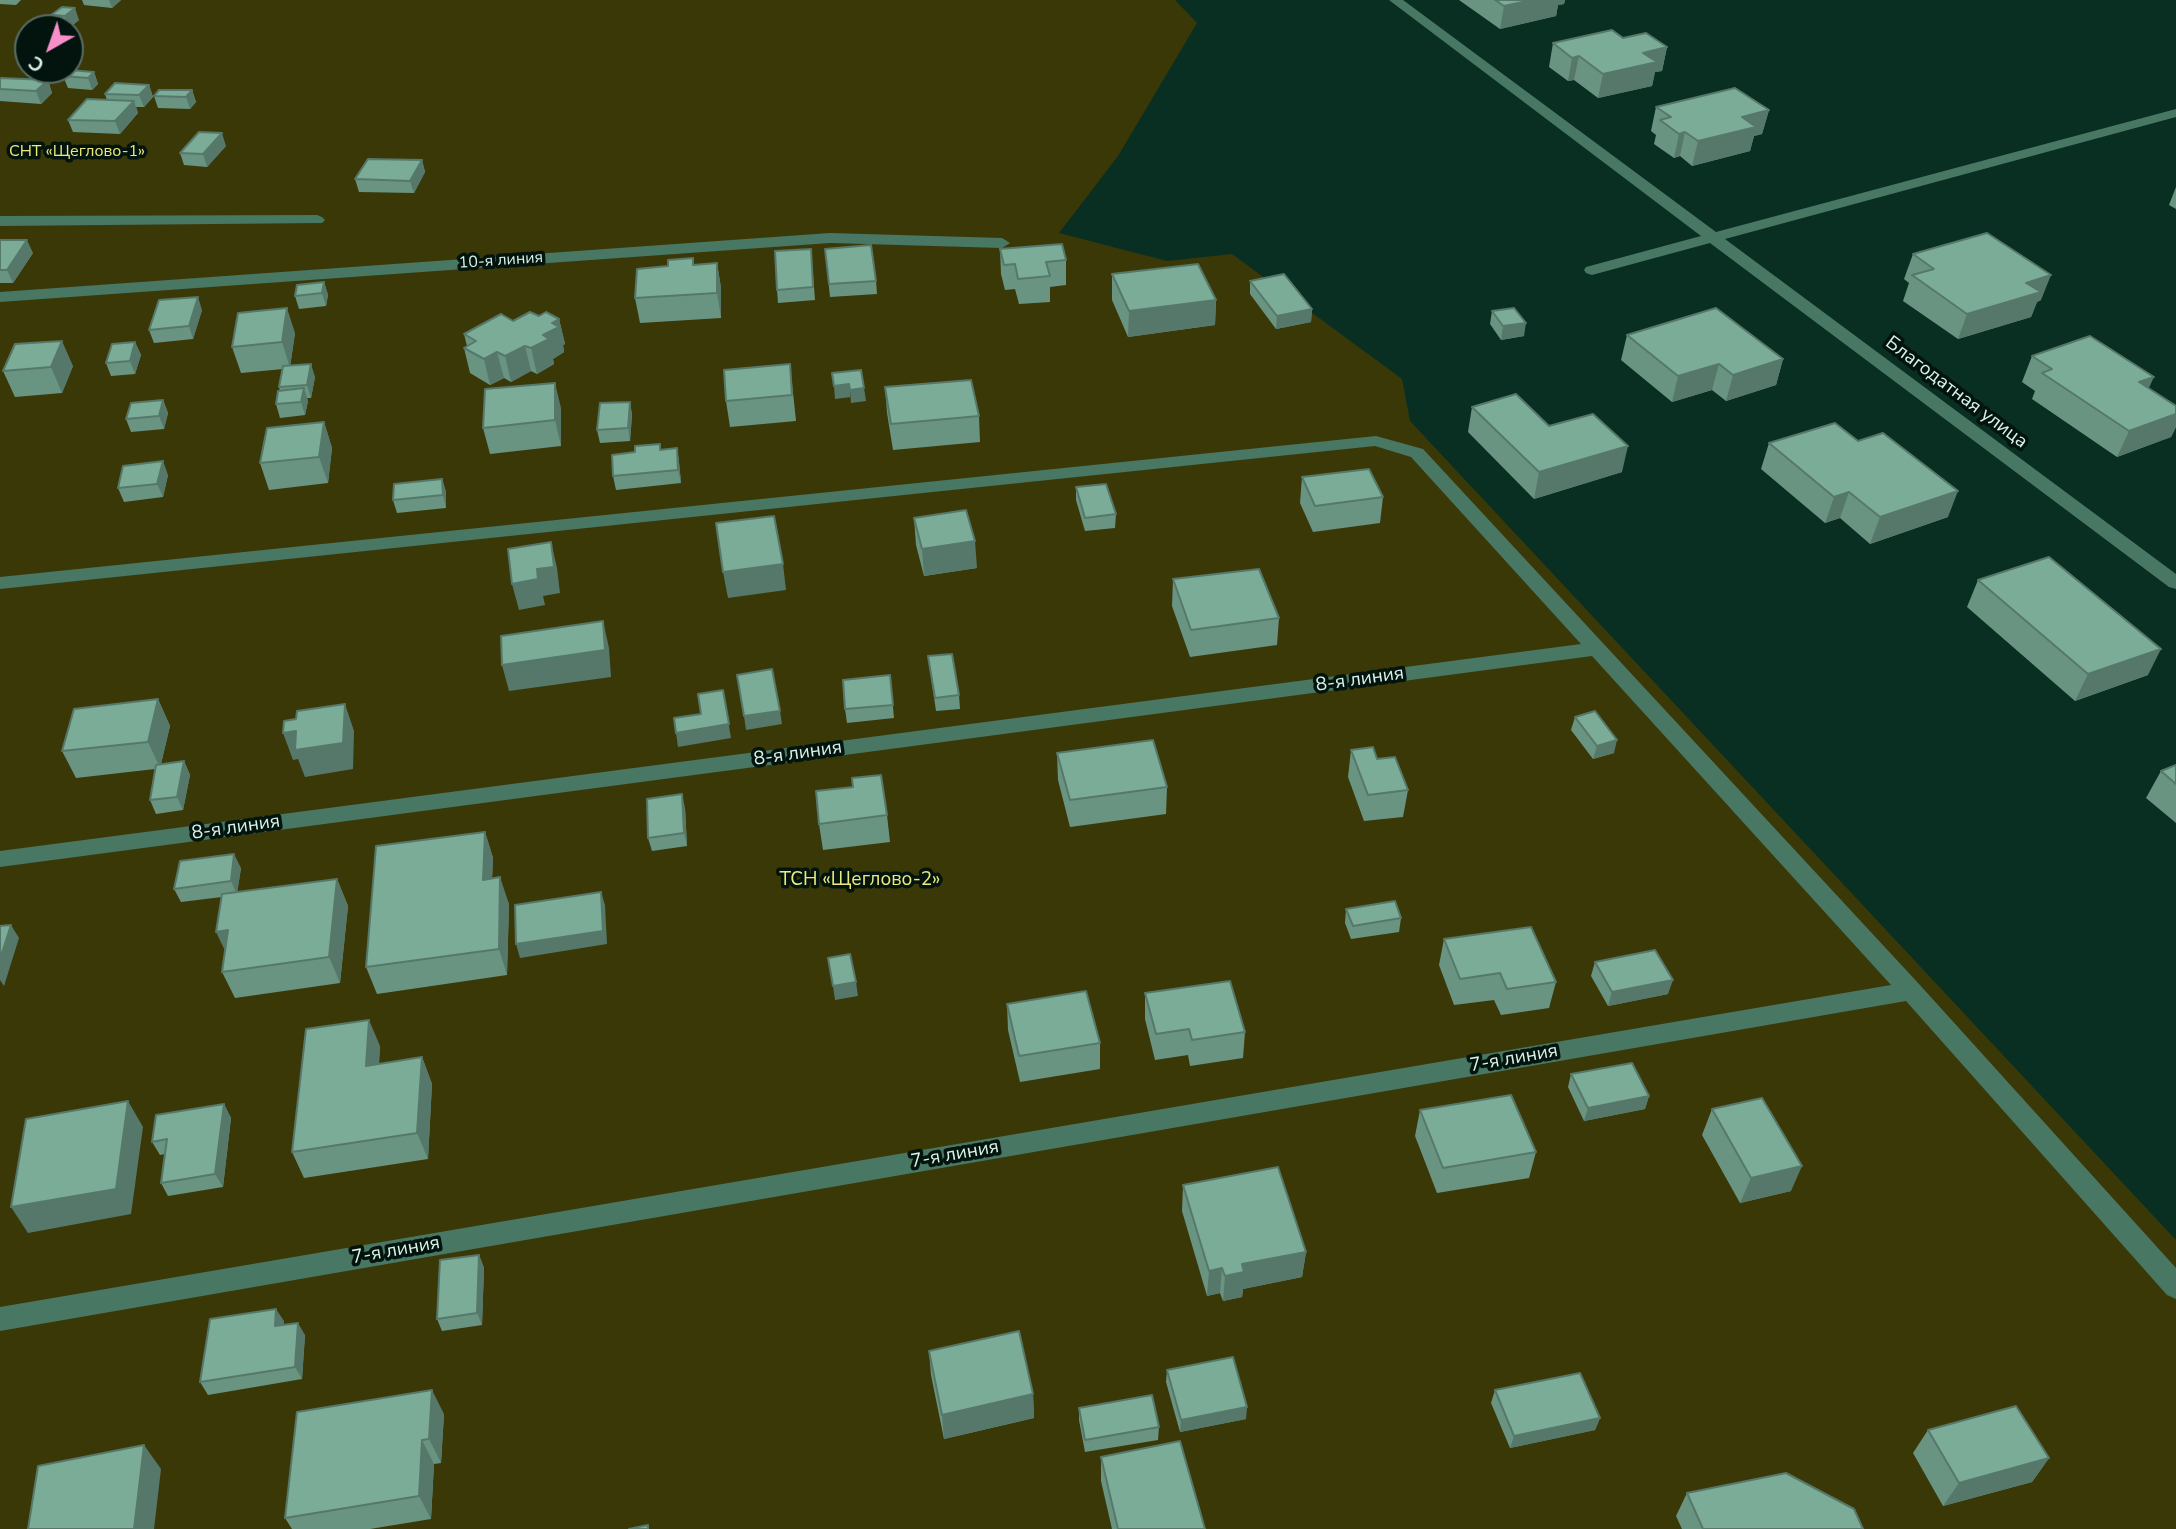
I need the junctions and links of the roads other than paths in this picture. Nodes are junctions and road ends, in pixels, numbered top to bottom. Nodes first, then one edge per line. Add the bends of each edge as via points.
1 (1395, 0) edge
2 (2176, 113) edge
3 (317, 220) dead end
4 (0, 221) edge
5 (1711, 237) junction
6 (1002, 243) dead end
7 (1592, 270) dead end
8 (0, 297) edge
9 (0, 583) edge
10 (2176, 583) edge
11 (1595, 649) junction
12 (0, 859) edge
13 (1911, 991) junction
14 (2176, 1287) edge
15 (0, 1319) edge

1 - 5 street, Благодатная улица
2 - 5 street
3 - 4 street
5 - 7 street
5 - 10 street, Благодатная улица
6 - 8 street, 10-я линия via 830,238
9 - 11 street via 1376,441 1417,453
11 - 12 street, 8-я линия
11 - 13 street
13 - 14 street
13 - 15 street, 7-я линия

